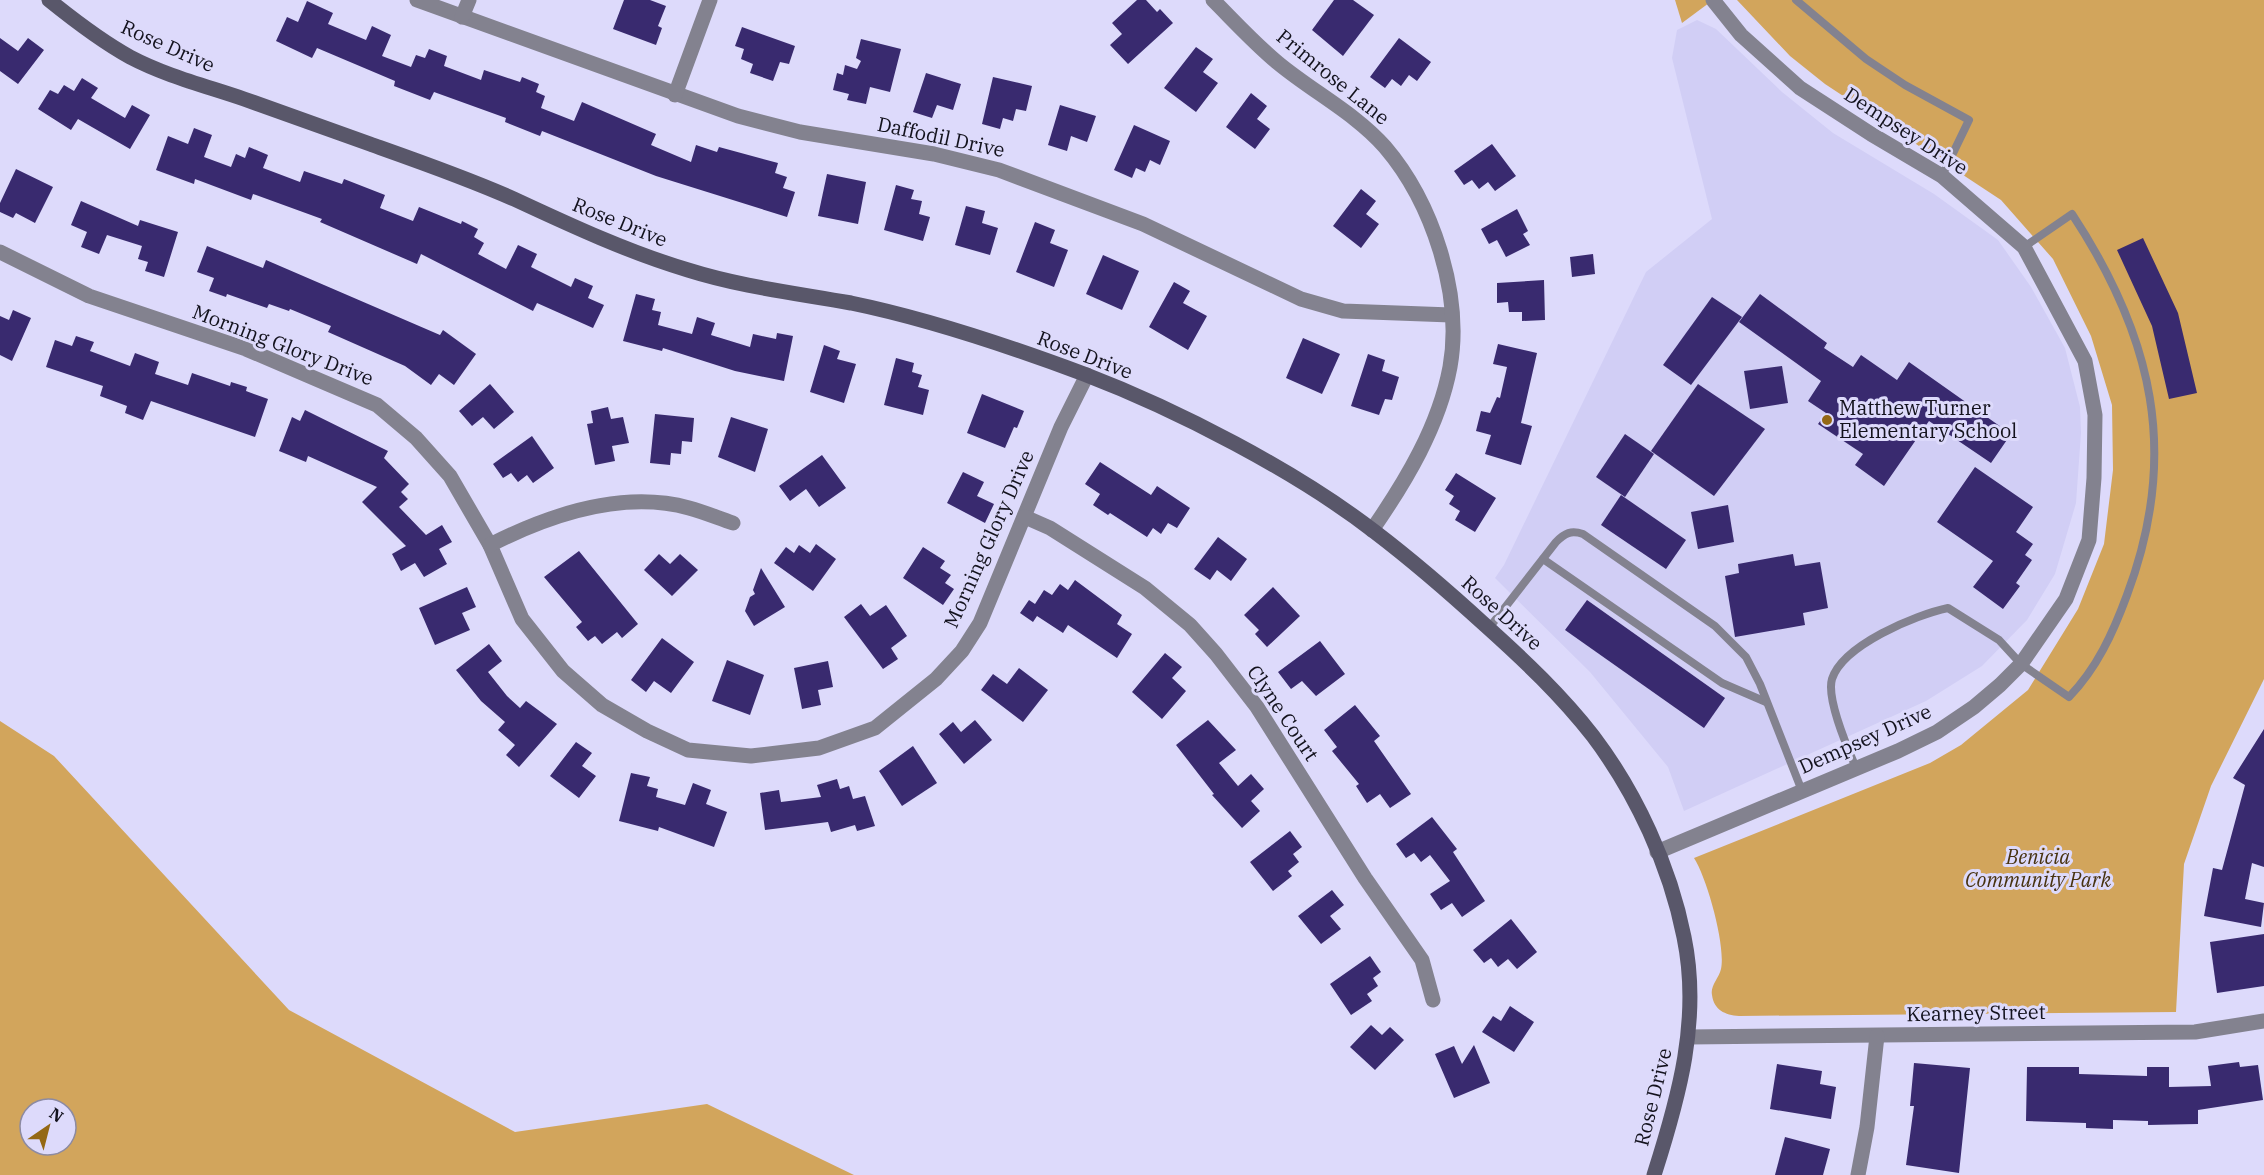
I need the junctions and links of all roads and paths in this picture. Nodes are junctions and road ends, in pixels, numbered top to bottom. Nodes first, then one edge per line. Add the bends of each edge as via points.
1 (49, 0) edge
2 (417, 0) edge
3 (469, 0) edge
4 (710, 0) edge
5 (1212, 0) edge
6 (1713, 0) edge
7 (1796, 0) edge
8 (462, 18) junction
9 (675, 95) junction
10 (1942, 176) junction
11 (2024, 247) junction
12 (0, 252) edge
13 (1452, 315) junction
14 (1087, 375) junction
15 (1025, 517) junction
16 (733, 523) dead end
17 (1372, 530) junction
18 (490, 544) junction
19 (1543, 559) junction
20 (1489, 628) junction
21 (2021, 664) junction
22 (1766, 702) junction
23 (1856, 768) junction
24 (1802, 791) junction
25 (1657, 852) junction
26 (1433, 1000) dead end
27 (2264, 1021) edge
28 (1877, 1036) junction
29 (1689, 1037) junction
30 (1653, 1175) edge
31 (1858, 1175) edge

1 - 14 main road, Rose Drive via 113,46 176,77 433,166 631,252 733,284 856,304 928,323
2 - 8 street, Daffodil Drive
3 - 8 street
4 - 9 street
5 - 13 street, Primrose Lane via 1278,63 1336,104 1383,145 1407,175 1431,219 1447,276
6 - 10 street, Dempsey Drive via 1741,35 1800,88
7 - 10 lane via 1866,59 1969,120
8 - 9 street, Daffodil Drive
9 - 13 street, Daffodil Drive via 800,132 934,154 999,170 1143,224 1265,284 1343,311
10 - 11 street, Dempsey Drive
11 - 21 street, Dempsey Drive via 2085,361 2095,415 2089,540 2066,599
11 - 21 lane via 2072,214 2099,255 2133,329 2147,376 2156,430 2152,491 2141,557 2116,624 2089,675 2069,697
12 - 18 street, Morning Glory Drive via 89,296 246,350 378,405 416,438 450,476
13 - 17 street, Primrose Lane via 1450,366 1427,439
14 - 15 street, Morning Glory Drive via 1061,427
14 - 17 main road, Rose Drive via 1244,450
15 - 18 street, Morning Glory Drive via 980,623 962,651 900,710 875,728 819,748 752,756 688,750 602,705 563,671 522,619
15 - 26 street, Clyne Court via 1050,528 1145,588 1190,625 1216,654 1257,707 1422,960
16 - 18 street via 688,507 646,502 604,505 527,527
17 - 20 main road, Rose Drive
19 - 20 lane
19 - 22 lane via 1722,683
19 - 22 lane via 1564,534 1583,534 1734,643 1746,657
20 - 25 main road, Rose Drive via 1565,702 1596,741 1623,781
21 - 23 street, Dempsey Drive via 1974,707 1937,732
21 - 23 lane via 1999,640 1948,608 1905,622 1867,643 1839,665 1831,681 1841,732
22 - 24 lane
23 - 24 street, Dempsey Drive
24 - 25 street, Dempsey Drive
25 - 29 main road, Rose Drive via 1685,939
27 - 28 street, Kearney Street via 2195,1032
28 - 29 street, Kearney Street
28 - 31 street
29 - 30 main road, Rose Drive via 1672,1118

